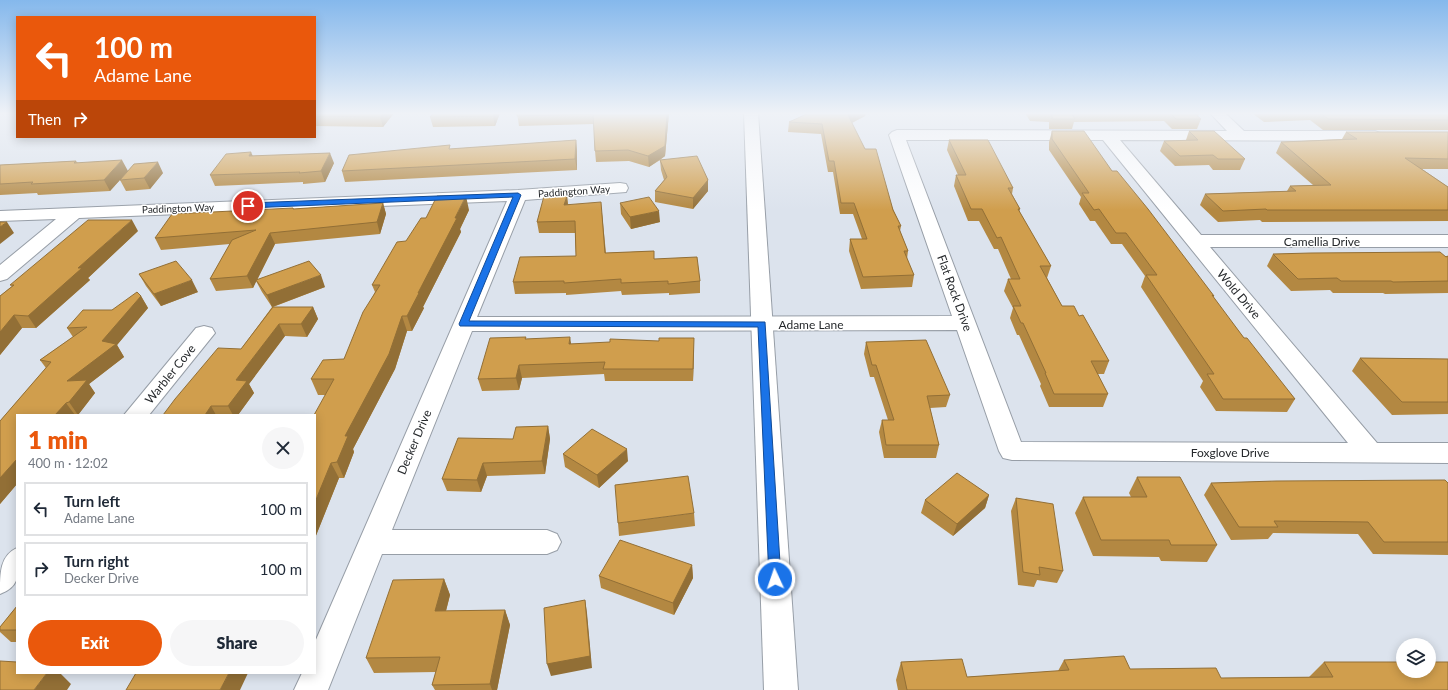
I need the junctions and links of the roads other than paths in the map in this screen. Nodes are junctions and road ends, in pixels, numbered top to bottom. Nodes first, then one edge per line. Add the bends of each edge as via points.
1 (753, 145) edge
2 (900, 145) edge
3 (1116, 145) edge
4 (620, 188) dead end
5 (518, 195) junction
6 (74, 213) junction
7 (0, 216) edge
8 (1195, 241) junction
9 (1448, 241) edge
10 (0, 275) edge
11 (966, 323) junction
12 (464, 324) junction
13 (762, 324) junction
14 (204, 333) dead end
15 (137, 414) edge
16 (1012, 452) joint
17 (1370, 452) junction
18 (1448, 453) edge
19 (373, 542) junction
20 (547, 542) dead end
21 (16, 561) edge
22 (0, 581) edge
23 (311, 690) edge
24 (781, 690) edge

1 - 13 street
2 - 11 street, Flat Rock Drive
3 - 8 street, Wold Drive
4 - 5 street, Paddington Way
5 - 6 street, Paddington Way
5 - 12 street, Decker Drive
6 - 7 street, Paddington Way
6 - 10 street
8 - 9 street, Camellia Drive
8 - 17 street, Wold Drive
11 - 13 street, Adame Lane
11 - 16 street, Flat Rock Drive
12 - 13 street, Adame Lane
12 - 19 street, Decker Drive
13 - 24 street
14 - 15 street, Warbler Cove
16 - 17 street, Foxglove Drive
17 - 18 street, Foxglove Drive
19 - 20 street
19 - 23 street, Decker Drive
21 - 22 street

